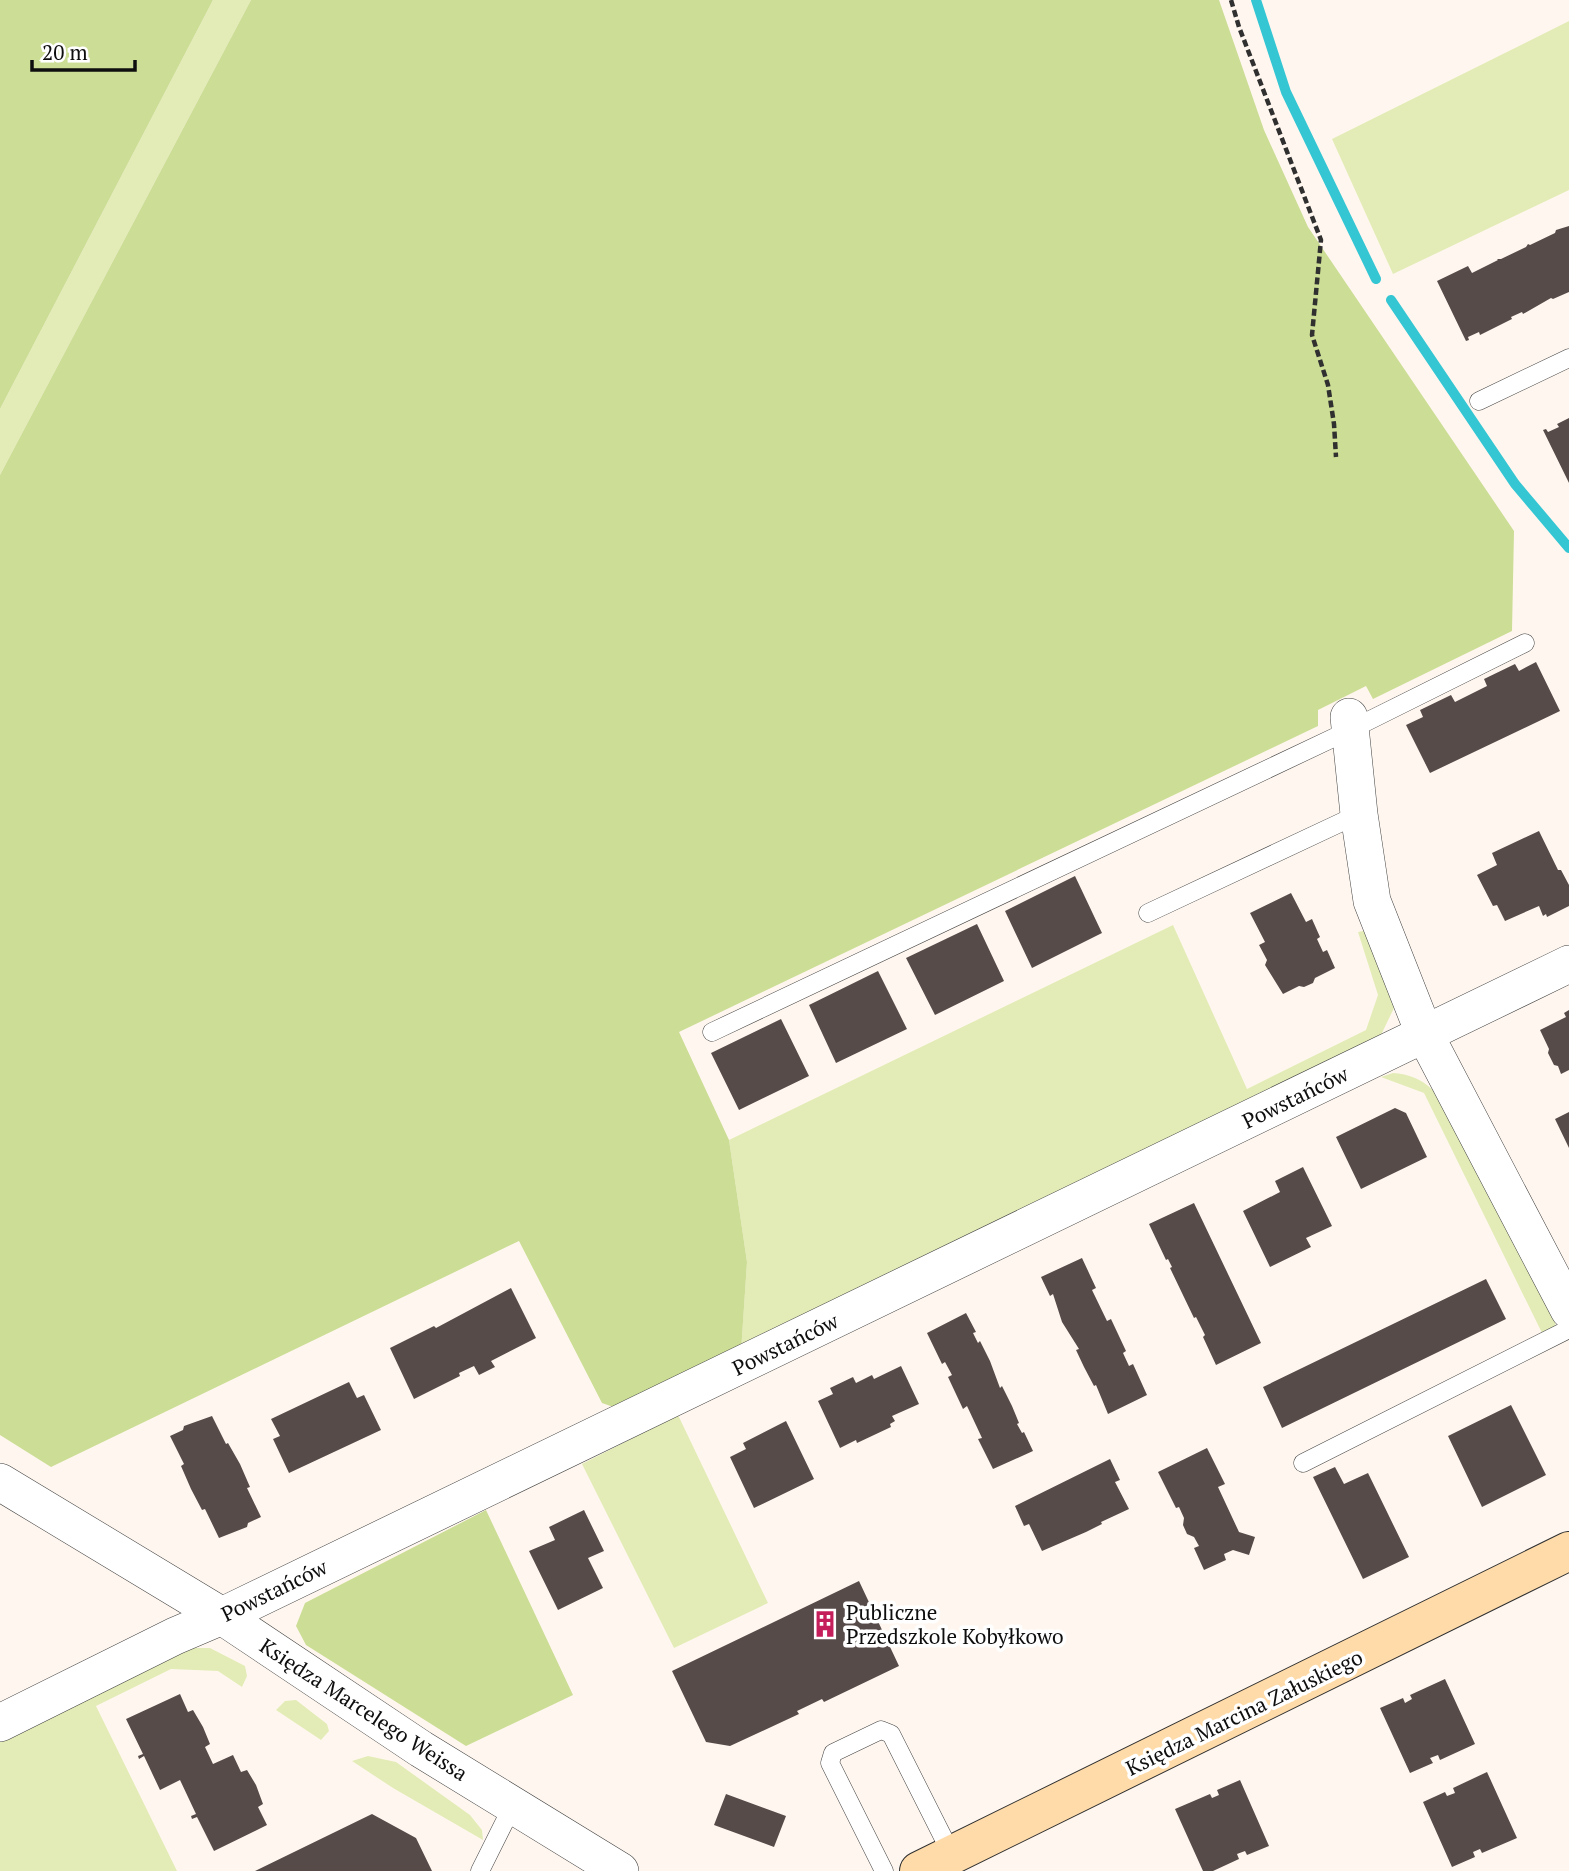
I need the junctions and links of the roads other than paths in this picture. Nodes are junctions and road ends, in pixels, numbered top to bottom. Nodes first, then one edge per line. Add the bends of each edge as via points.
1 (1569, 358) edge
2 (1479, 401) dead end
3 (1525, 643) dead end
4 (1350, 724) junction
5 (1359, 814) junction
6 (1148, 913) dead end
7 (1569, 964) edge
8 (712, 1032) dead end
9 (1424, 1033) junction
10 (1569, 1310) edge
11 (1569, 1329) edge
12 (1303, 1463) dead end
13 (0, 1482) edge
14 (1569, 1551) edge
15 (222, 1616) junction
16 (0, 1723) edge
17 (513, 1805) junction
18 (935, 1863) edge
19 (480, 1871) edge
20 (621, 1871) edge
21 (884, 1871) edge

1 - 2 lane
3 - 4 lane
4 - 5 street
4 - 8 lane
5 - 6 lane
5 - 9 street via 1372,901
7 - 9 street, Powstańców
9 - 10 street
9 - 15 street, Powstańców
11 - 12 lane
13 - 15 street, Księdza Marcelego Weissa
14 - 18 street, Księdza Marcina Załuskiego
15 - 16 street, Powstańców
15 - 17 street, Księdza Marcelego Weissa
17 - 19 lane
17 - 20 street, Księdza Marcelego Weissa
18 - 21 lane via 891,1734 881,1730 833,1754 831,1763

